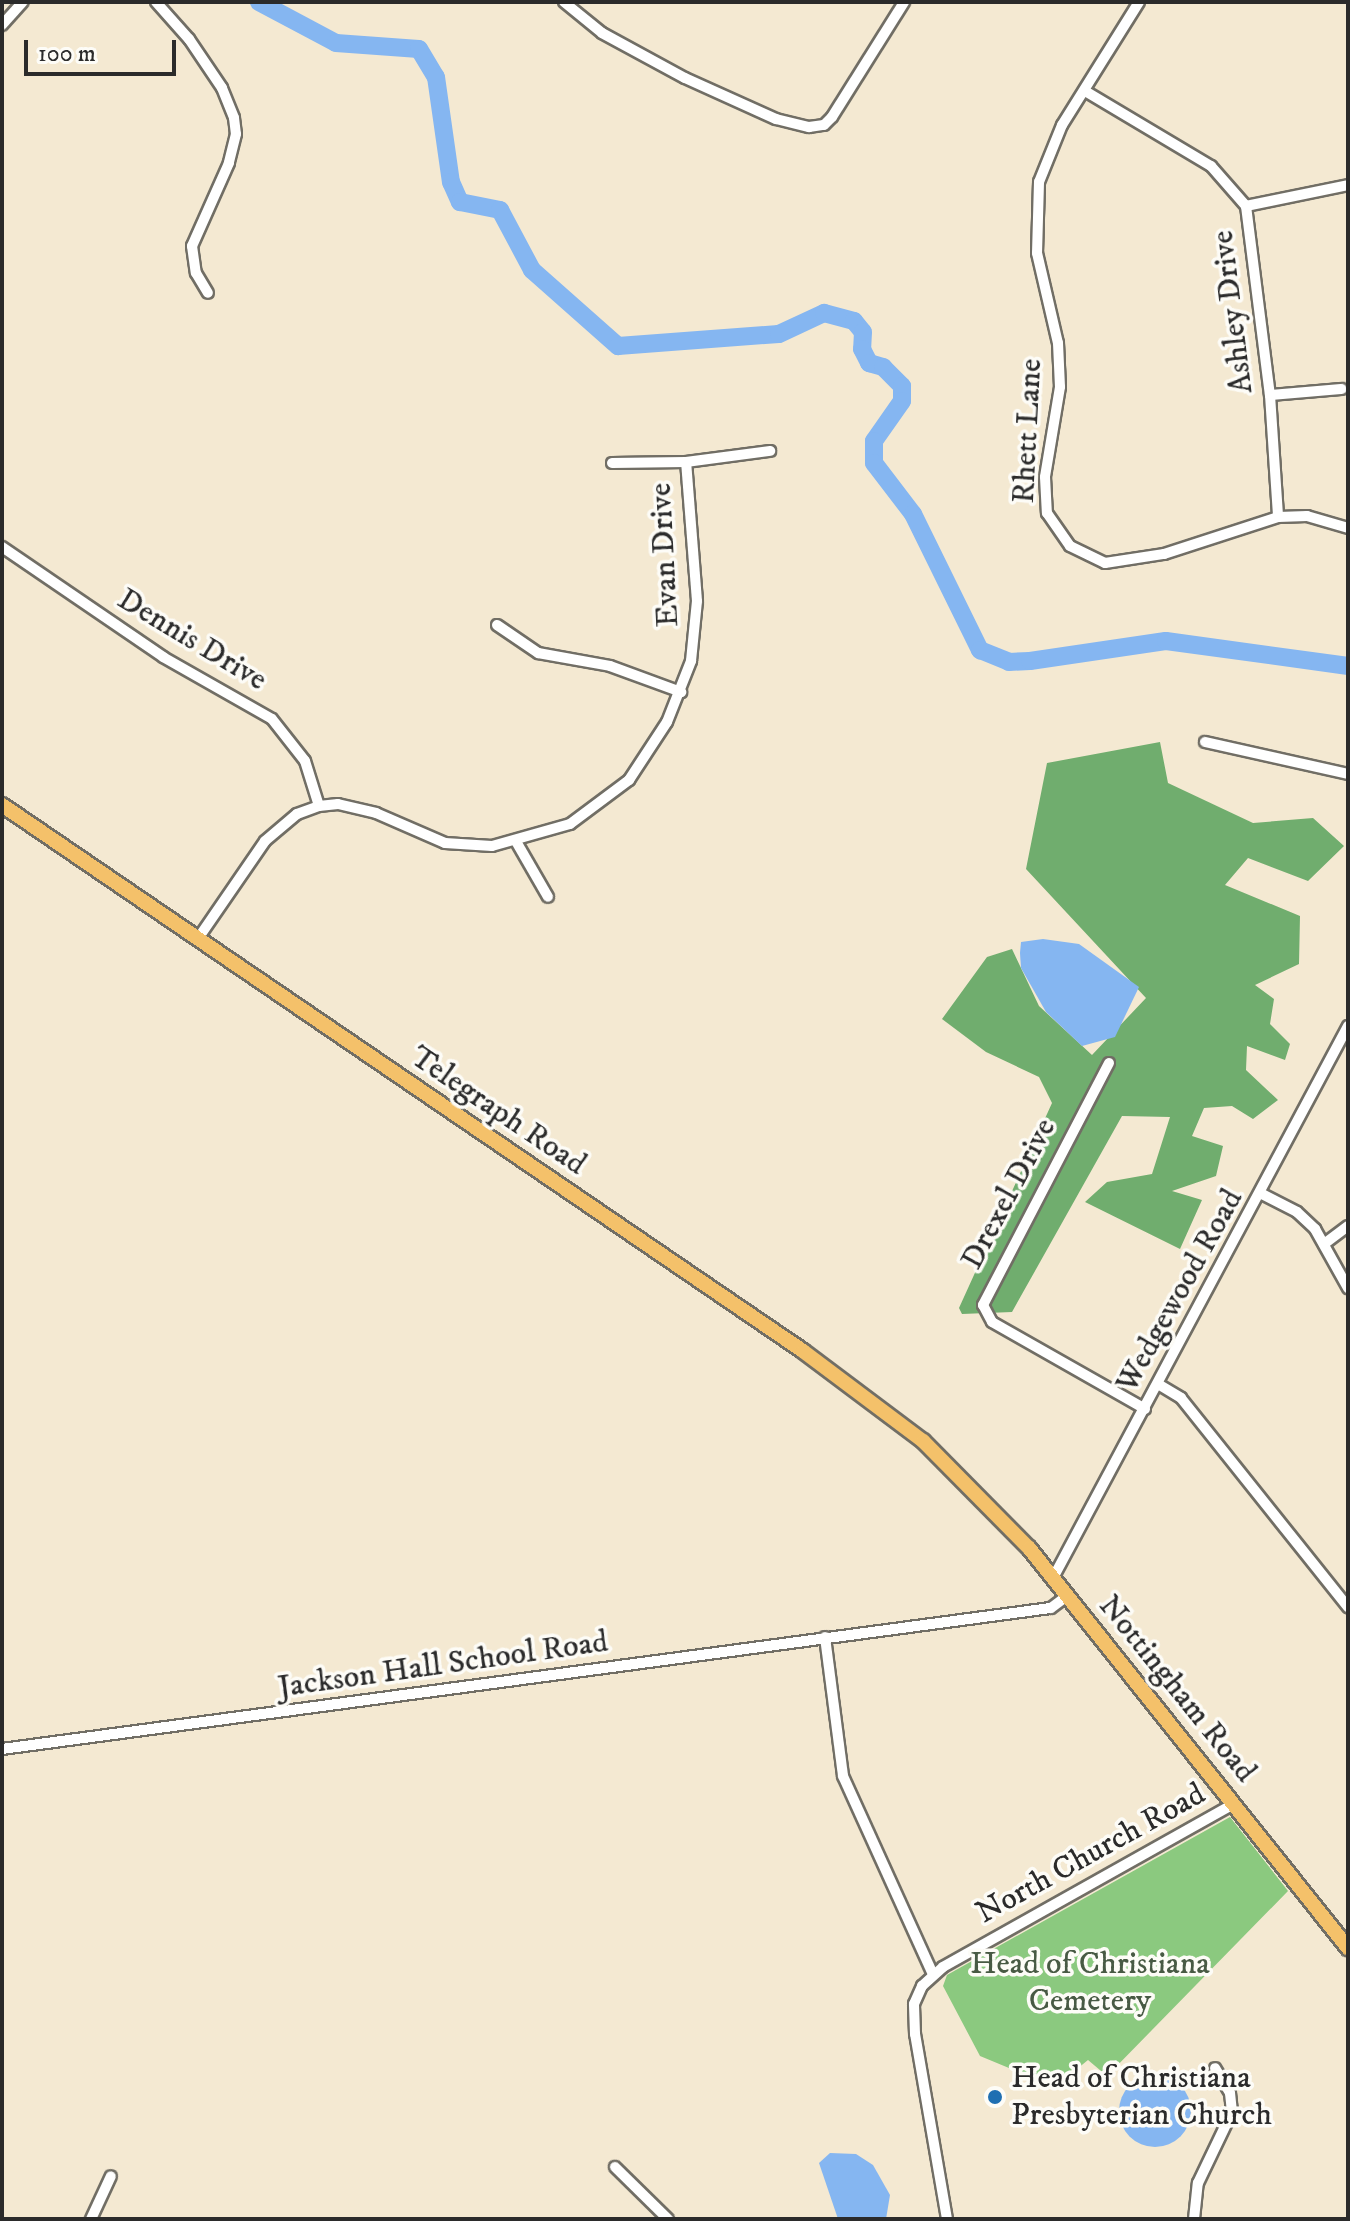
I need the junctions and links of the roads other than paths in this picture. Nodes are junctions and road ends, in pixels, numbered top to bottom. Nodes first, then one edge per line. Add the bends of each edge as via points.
1 (23, 2) edge
2 (156, 2) edge
3 (564, 2) edge
4 (904, 2) edge
5 (1139, 2) edge
6 (2, 25) edge
7 (1085, 91) junction
8 (1348, 185) edge
9 (1246, 206) junction
10 (208, 293) dead end
11 (1342, 389) dead end
12 (1270, 395) junction
13 (770, 451) dead end
14 (686, 462) junction
15 (612, 463) dead end
16 (1278, 517) junction
17 (1348, 528) edge
18 (2, 547) edge
19 (497, 625) dead end
20 (681, 692) junction
21 (1205, 742) dead end
22 (1348, 774) edge
23 (2, 805) edge
24 (319, 806) junction
25 (517, 843) junction
26 (548, 897) dead end
27 (197, 940) junction
28 (1348, 1026) edge
29 (1109, 1063) dead end
30 (1262, 1194) junction
31 (1348, 1226) edge
32 (1324, 1244) junction
33 (1348, 1288) edge
34 (1158, 1384) junction
35 (1145, 1409) junction
36 (956, 1470) joint
37 (1053, 1578) junction
38 (1067, 1596) junction
39 (1348, 1607) edge
40 (825, 1637) junction
41 (2, 1749) edge
42 (1233, 1804) junction
43 (1348, 1948) edge
44 (933, 1974) junction
45 (1215, 2068) dead end
46 (615, 2167) dead end
47 (111, 2176) dead end
48 (91, 2219) edge
49 (668, 2219) edge
50 (947, 2219) edge
51 (1194, 2219) edge

1 - 6 street
2 - 10 street via 222,88 234,118 229,163 192,246 196,273
3 - 4 street via 610,38 685,78 776,119 809,127 824,125 832,117
5 - 7 street, Rhett Lane
7 - 9 street, Ashley Drive via 1212,167
7 - 16 street, Rhett Lane via 1045,162 1036,199 1037,253 1059,354 1057,424 1044,488 1052,524 1082,554 1114,563 1164,554
8 - 9 street
9 - 12 street, Ashley Drive
11 - 12 street
12 - 16 street, Ashley Drive
13 - 14 street
14 - 15 street
14 - 20 street, Evan Drive via 697,613
16 - 17 street, Rhett Lane via 1307,516
18 - 24 street, Dennis Drive via 163,657 272,719 305,761
19 - 20 street via 538,653 610,666
20 - 25 street, Evan Drive via 629,780 580,819
21 - 22 street
23 - 27 main road, Telegraph Road
24 - 25 street, Evan Drive via 338,804 376,813 445,843
24 - 27 street via 297,814 265,841
25 - 26 street
27 - 36 main road, Telegraph Road via 803,1351
28 - 30 street, Wedgewood Road
29 - 35 street, Drexel Drive via 983,1305 992,1322
30 - 32 street via 1297,1212
30 - 34 street, Wedgewood Road
31 - 32 street
32 - 33 street
34 - 35 street, Wedgewood Road
34 - 39 street via 1181,1398
35 - 37 street, Wedgewood Road
36 - 37 main road, Nottingham Road
37 - 38 main road, Nottingham Road
38 - 40 street, Jackson Hall School Road via 1051,1608
38 - 42 main road, Nottingham Road
40 - 41 street, Jackson Hall School Road
40 - 44 street via 843,1776
42 - 43 main road, Nottingham Road
42 - 44 street, North Church Road
44 - 50 street via 919,1991 913,2020
45 - 51 street via 1230,2093 1232,2112 1198,2183
46 - 49 street
47 - 48 street

